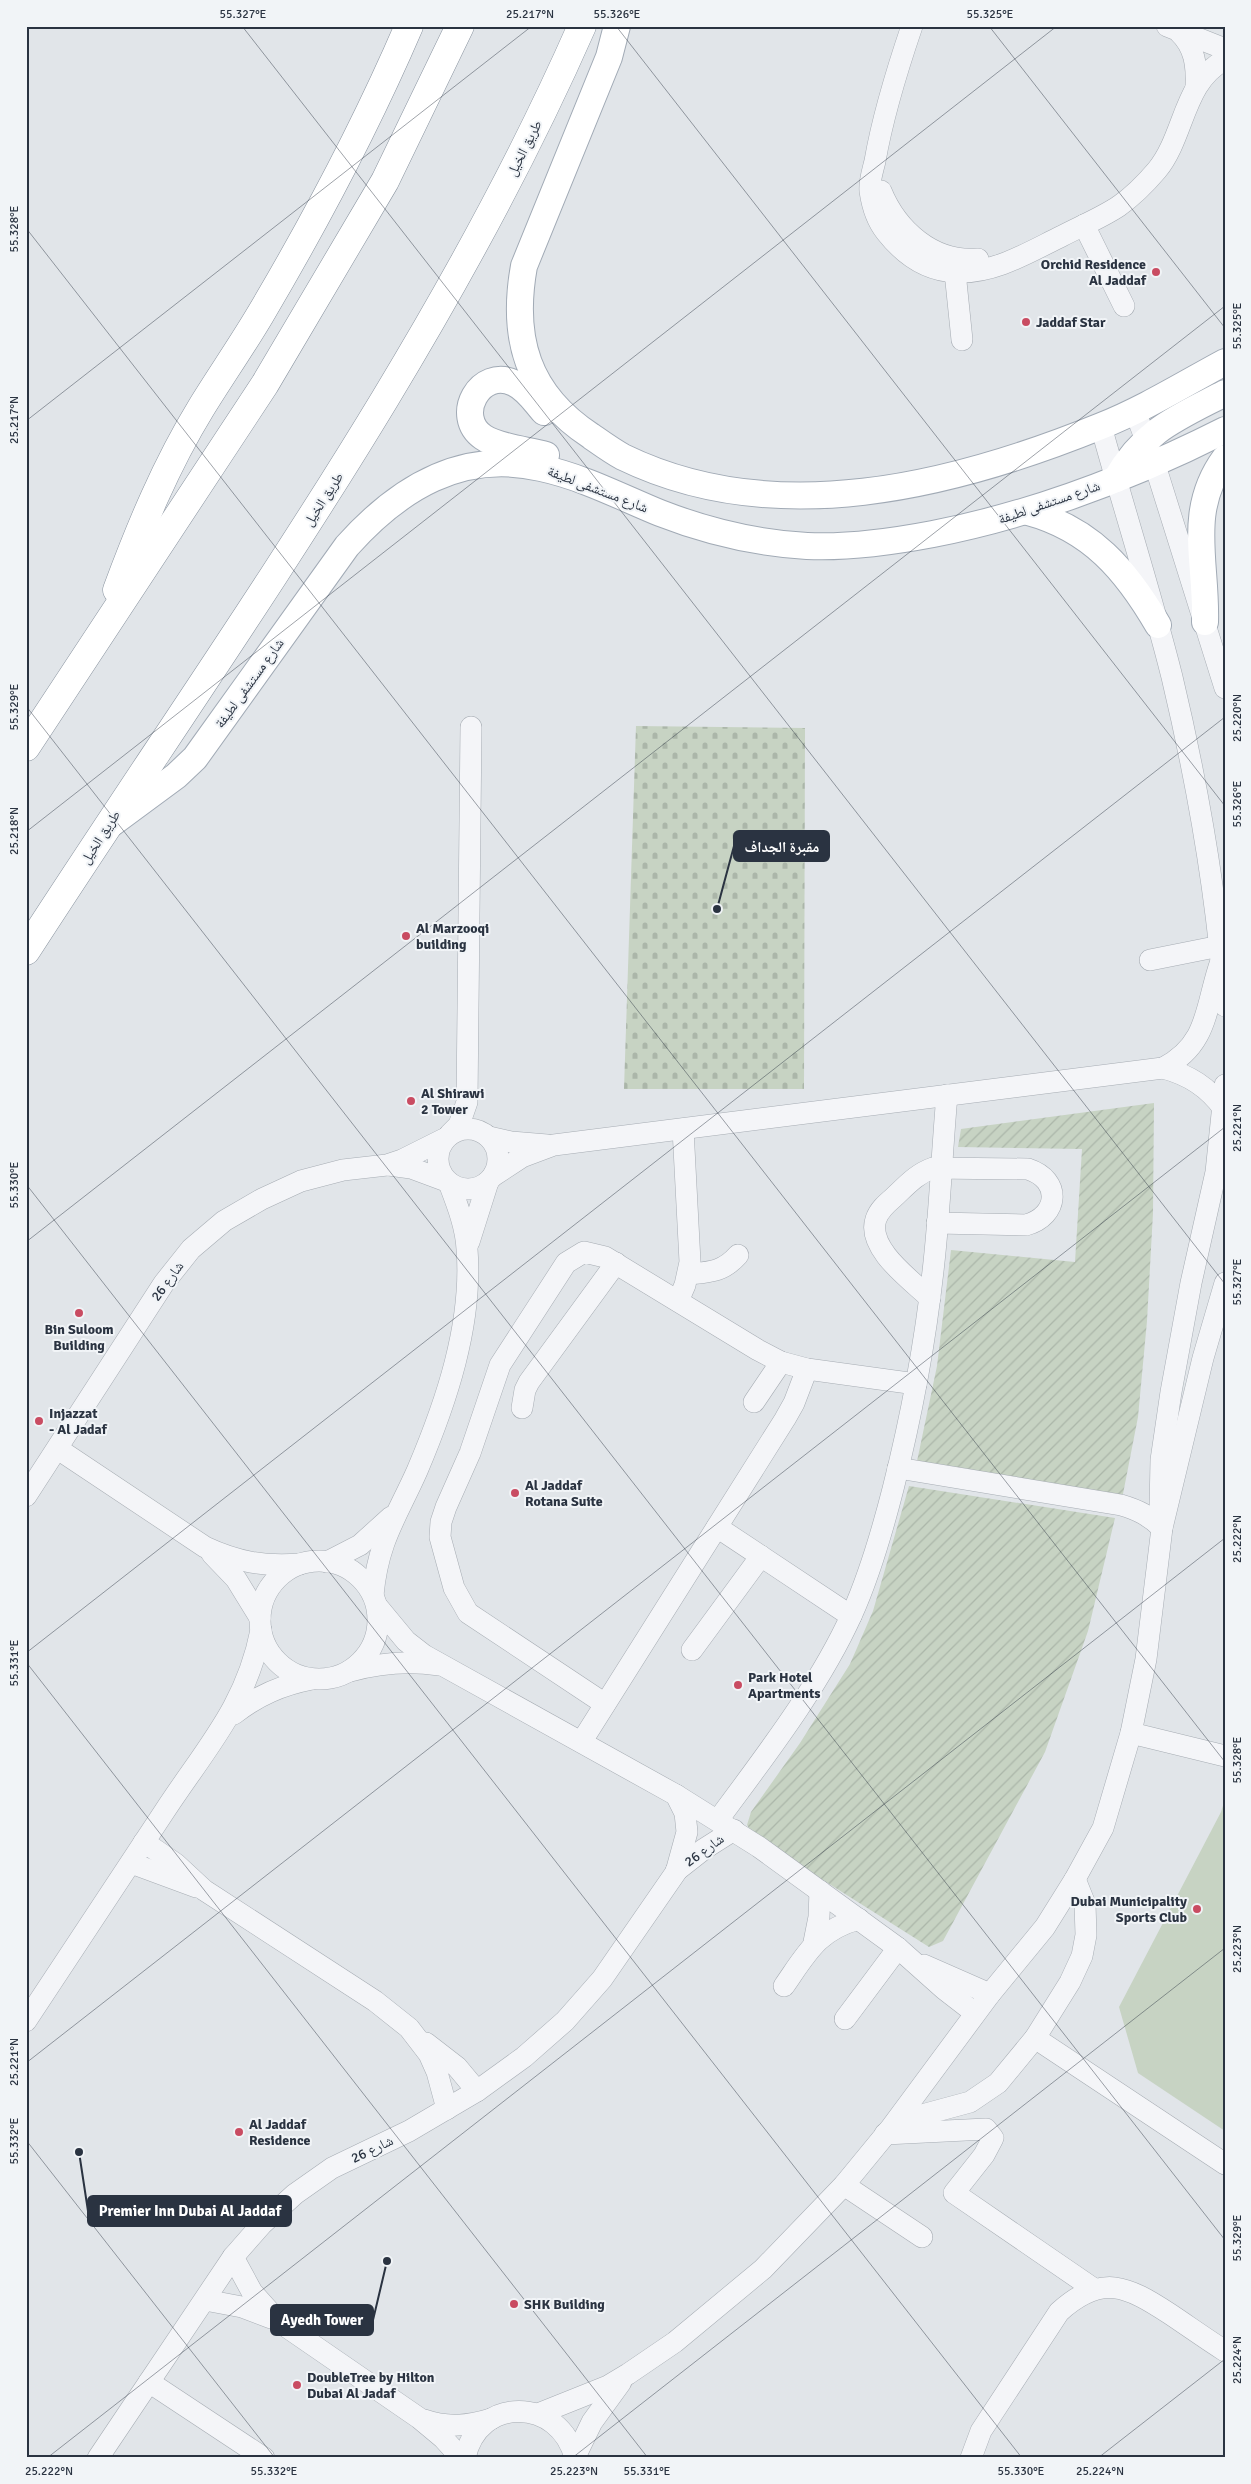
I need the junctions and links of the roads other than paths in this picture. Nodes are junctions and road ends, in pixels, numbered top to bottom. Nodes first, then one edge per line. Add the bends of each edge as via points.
1 (409, 26) edge
2 (460, 26) edge
3 (582, 26) edge
4 (617, 26) edge
5 (912, 26) edge
6 (1173, 29) edge
7 (1225, 50) edge
8 (1225, 60) edge
9 (1196, 87) junction
10 (873, 168) junction
11 (1084, 224) junction
12 (1032, 250) junction
13 (955, 272) junction
14 (1124, 306) dead end
15 (962, 340) dead end
16 (1225, 362) edge
17 (1225, 393) edge
18 (1135, 411) junction
19 (1101, 426) junction
20 (1225, 430) edge
21 (1150, 450) junction
22 (622, 456) junction
23 (1225, 458) edge
24 (1116, 479) junction
25 (614, 493) junction
26 (1028, 512) junction
27 (1205, 622) junction
28 (1158, 625) junction
29 (104, 629) junction
30 (1225, 688) edge
31 (471, 727) dead end
32 (26, 747) edge
33 (106, 827) junction
34 (26, 951) edge
35 (1221, 954) junction
36 (1150, 960) dead end
37 (1225, 1006) edge
38 (1163, 1068) junction
39 (1225, 1085) edge
40 (466, 1090) junction
41 (947, 1095) junction
42 (1224, 1109) edge
43 (683, 1129) junction
44 (485, 1135) junction
45 (447, 1136) junction
46 (554, 1145) junction
47 (386, 1164) junction
48 (942, 1168) junction
49 (490, 1179) junction
50 (448, 1182) junction
51 (938, 1224) junction
52 (467, 1249) junction
53 (738, 1255) dead end
54 (616, 1263) junction
55 (688, 1274) junction
56 (1225, 1283) edge
57 (930, 1298) junction
58 (678, 1301) junction
59 (782, 1362) junction
60 (807, 1369) junction
61 (916, 1384) junction
62 (754, 1402) dead end
63 (522, 1408) dead end
64 (58, 1450) junction
65 (898, 1468) junction
66 (26, 1496) edge
67 (400, 1505) junction
68 (717, 1527) junction
69 (1162, 1528) junction
70 (205, 1547) junction
71 (761, 1556) junction
72 (327, 1562) junction
73 (303, 1564) junction
74 (375, 1601) junction
75 (851, 1616) junction
76 (261, 1624) junction
77 (692, 1650) dead end
78 (443, 1666) junction
79 (350, 1671) junction
80 (313, 1679) junction
81 (605, 1704) junction
82 (228, 1719) junction
83 (1131, 1733) junction
84 (582, 1741) junction
85 (1225, 1756) edge
86 (676, 1795) junction
87 (726, 1825) junction
88 (144, 1842) junction
89 (131, 1863) junction
90 (676, 1872) junction
91 (1075, 1879) junction
92 (204, 1890) junction
93 (820, 1891) junction
94 (859, 1919) junction
95 (814, 1942) junction
96 (898, 1948) junction
97 (915, 1961) junction
98 (784, 1986) dead end
99 (990, 1994) junction
100 (975, 2013) junction
101 (846, 2019) dead end
102 (26, 2022) edge
103 (419, 2038) junction
104 (1035, 2038) junction
105 (478, 2091) junction
106 (447, 2109) junction
107 (891, 2128) junction
108 (1225, 2164) edge
109 (844, 2185) junction
110 (922, 2237) dead end
111 (233, 2258) junction
112 (1094, 2289) junction
113 (205, 2300) junction
114 (278, 2321) junction
115 (1225, 2351) edge
116 (628, 2374) junction
117 (149, 2382) junction
118 (538, 2414) junction
119 (419, 2418) junction
120 (491, 2419) junction
121 (575, 2457) edge
122 (98, 2458) edge
123 (264, 2458) edge
124 (461, 2458) edge
125 (465, 2458) edge
126 (972, 2458) edge

1 - 29 highway via 342,168 260,315 177,452 131,552
2 - 29 highway via 385,181 266,384
3 - 33 highway, طريق الخيل via 562,73 481,234 353,454
4 - 22 main road via 609,57 524,266 518,297 519,328 540,387 560,412
5 - 10 street
6 - 7 street
6 - 9 street via 1187,40 1192,51 1196,62
8 - 9 street via 1212,67
9 - 11 street via 1174,144 1159,168 1119,206
10 - 12 street via 888,208 900,225 915,240 933,250 974,260
10 - 13 street via 870,189 874,210 897,246 914,260
11 - 12 street
11 - 14 street
12 - 13 street via 998,266 976,272
13 - 15 street
16 - 18 main road
17 - 21 main road via 1169,422
18 - 19 main road
18 - 21 street
19 - 22 main road via 953,477 858,493 810,495 733,490 676,477
19 - 24 street
20 - 21 main road, شارع مستشفى لطيفة
21 - 24 main road, شارع مستشفى لطيفة
21 - 27 street
22 - 25 main road via 588,444 561,428 514,382 496,380 487,383 470,405 471,423 483,437 578,467
23 - 27 main road via 1214,472 1204,499 1199,527 1205,578
24 - 26 main road, شارع مستشفى لطيفة
24 - 28 street
25 - 26 main road, شارع مستشفى لطيفة via 708,529 756,540 806,546 856,546 914,538
25 - 33 main road, شارع مستشفى لطيفة via 540,467 501,463 437,476 407,491 347,546 195,758 176,776
26 - 28 main road via 1056,521 1090,540 1122,572
27 - 30 street
28 - 35 street via 1197,792
29 - 32 highway
31 - 40 street
33 - 34 highway, طريق الخيل
35 - 36 street
35 - 37 street
35 - 38 street via 1201,1032 1186,1053
38 - 41 street
38 - 42 street via 1192,1078
39 - 42 street
40 - 44 street
40 - 45 street via 464,1114 459,1125
41 - 43 street
41 - 48 street
42 - 69 street via 1216,1172 1184,1322 1161,1460
43 - 46 street
43 - 55 street via 691,1251
44 - 45 street via 466,1129
44 - 46 street via 511,1142
44 - 49 street via 497,1151 498,1160
45 - 47 street, شارع 26 via 416,1154
45 - 50 street via 437,1156 438,1165
46 - 49 street via 522,1157
47 - 50 street, شارع 26 via 417,1169
47 - 64 street, شارع 26 via 343,1170 302,1181 224,1221 191,1250 164,1282
48 - 51 street
48 - 51 street via 1028,1168 1046,1179 1052,1198 1044,1216 1026,1225
48 - 57 street via 933,1168 916,1176 880,1210 874,1229 879,1247
49 - 50 street via 481,1186 465,1189
49 - 52 street
50 - 52 street via 461,1216
51 - 57 street
52 - 67 street via 467,1286 454,1363 431,1438
53 - 55 street via 722,1269
54 - 58 street
54 - 63 street via 529,1382
54 - 81 street via 594,1253 584,1252 573,1257 558,1272 508,1349 470,1453 446,1507 440,1537 454,1588 468,1613
55 - 58 street
56 - 69 street via 1203,1358
57 - 61 street
58 - 59 street
59 - 60 street
59 - 62 street
60 - 61 street
60 - 68 street via 794,1403
61 - 65 street
64 - 66 street, شارع 26
64 - 70 street
65 - 69 street via 1121,1505 1150,1517
65 - 75 street via 869,1574
67 - 72 street via 375,1533 344,1555
67 - 74 street via 381,1549
68 - 71 street
68 - 81 street
69 - 83 street via 1146,1659
70 - 73 street via 228,1558 252,1564
70 - 76 street via 236,1579
71 - 75 street
71 - 77 street
72 - 73 street
72 - 74 street via 359,1576
73 - 76 street via 273,1584 267,1594
74 - 78 street via 406,1641
74 - 79 street via 378,1618 374,1642
75 - 87 street
76 - 80 street via 264,1642 279,1663 289,1671
76 - 82 street via 250,1676
78 - 79 street via 396,1662
78 - 84 street
79 - 80 street via 326,1679
80 - 82 street via 267,1692
81 - 84 street
82 - 88 street
83 - 85 street
83 - 91 street via 1102,1828
84 - 86 street
86 - 87 street
86 - 90 street, شارع 26 via 685,1812 687,1832
87 - 90 street, شارع 26
87 - 93 street
88 - 89 street
88 - 92 street via 176,1864
89 - 92 street
89 - 102 street
90 - 105 street, شارع 26 via 602,1979 566,2021
91 - 99 street via 1045,1927
91 - 104 street via 1085,1904 1086,1935 1082,1956 1070,1982
92 - 103 street via 375,2001
93 - 94 street
93 - 95 street
94 - 95 street via 835,1928
94 - 96 street
95 - 98 street
96 - 97 street
96 - 101 street
97 - 99 street
97 - 100 street
99 - 100 street
100 - 107 street
103 - 105 street via 451,2062
103 - 106 street via 437,2072
104 - 107 street via 998,2083 970,2102
104 - 108 street
105 - 106 street, شارع 26
106 - 111 street, شارع 26 via 332,2168 262,2224
107 - 109 street
107 - 112 street via 986,2129 993,2138 954,2193
109 - 110 street
109 - 116 street via 763,2269 720,2307
111 - 113 street, شارع 26
111 - 114 street via 252,2292
112 - 115 street via 1115,2287 1135,2292
112 - 126 street via 1075,2298 1060,2312 981,2432
113 - 114 street via 242,2307
113 - 117 street, شارع 26
114 - 119 street
116 - 118 street via 601,2390
116 - 121 street via 592,2422
117 - 122 street, شارع 26
117 - 123 street
118 - 120 street via 519,2411
118 - 121 street via 566,2435
119 - 120 street via 447,2425
119 - 124 street
120 - 125 street via 476,2433

